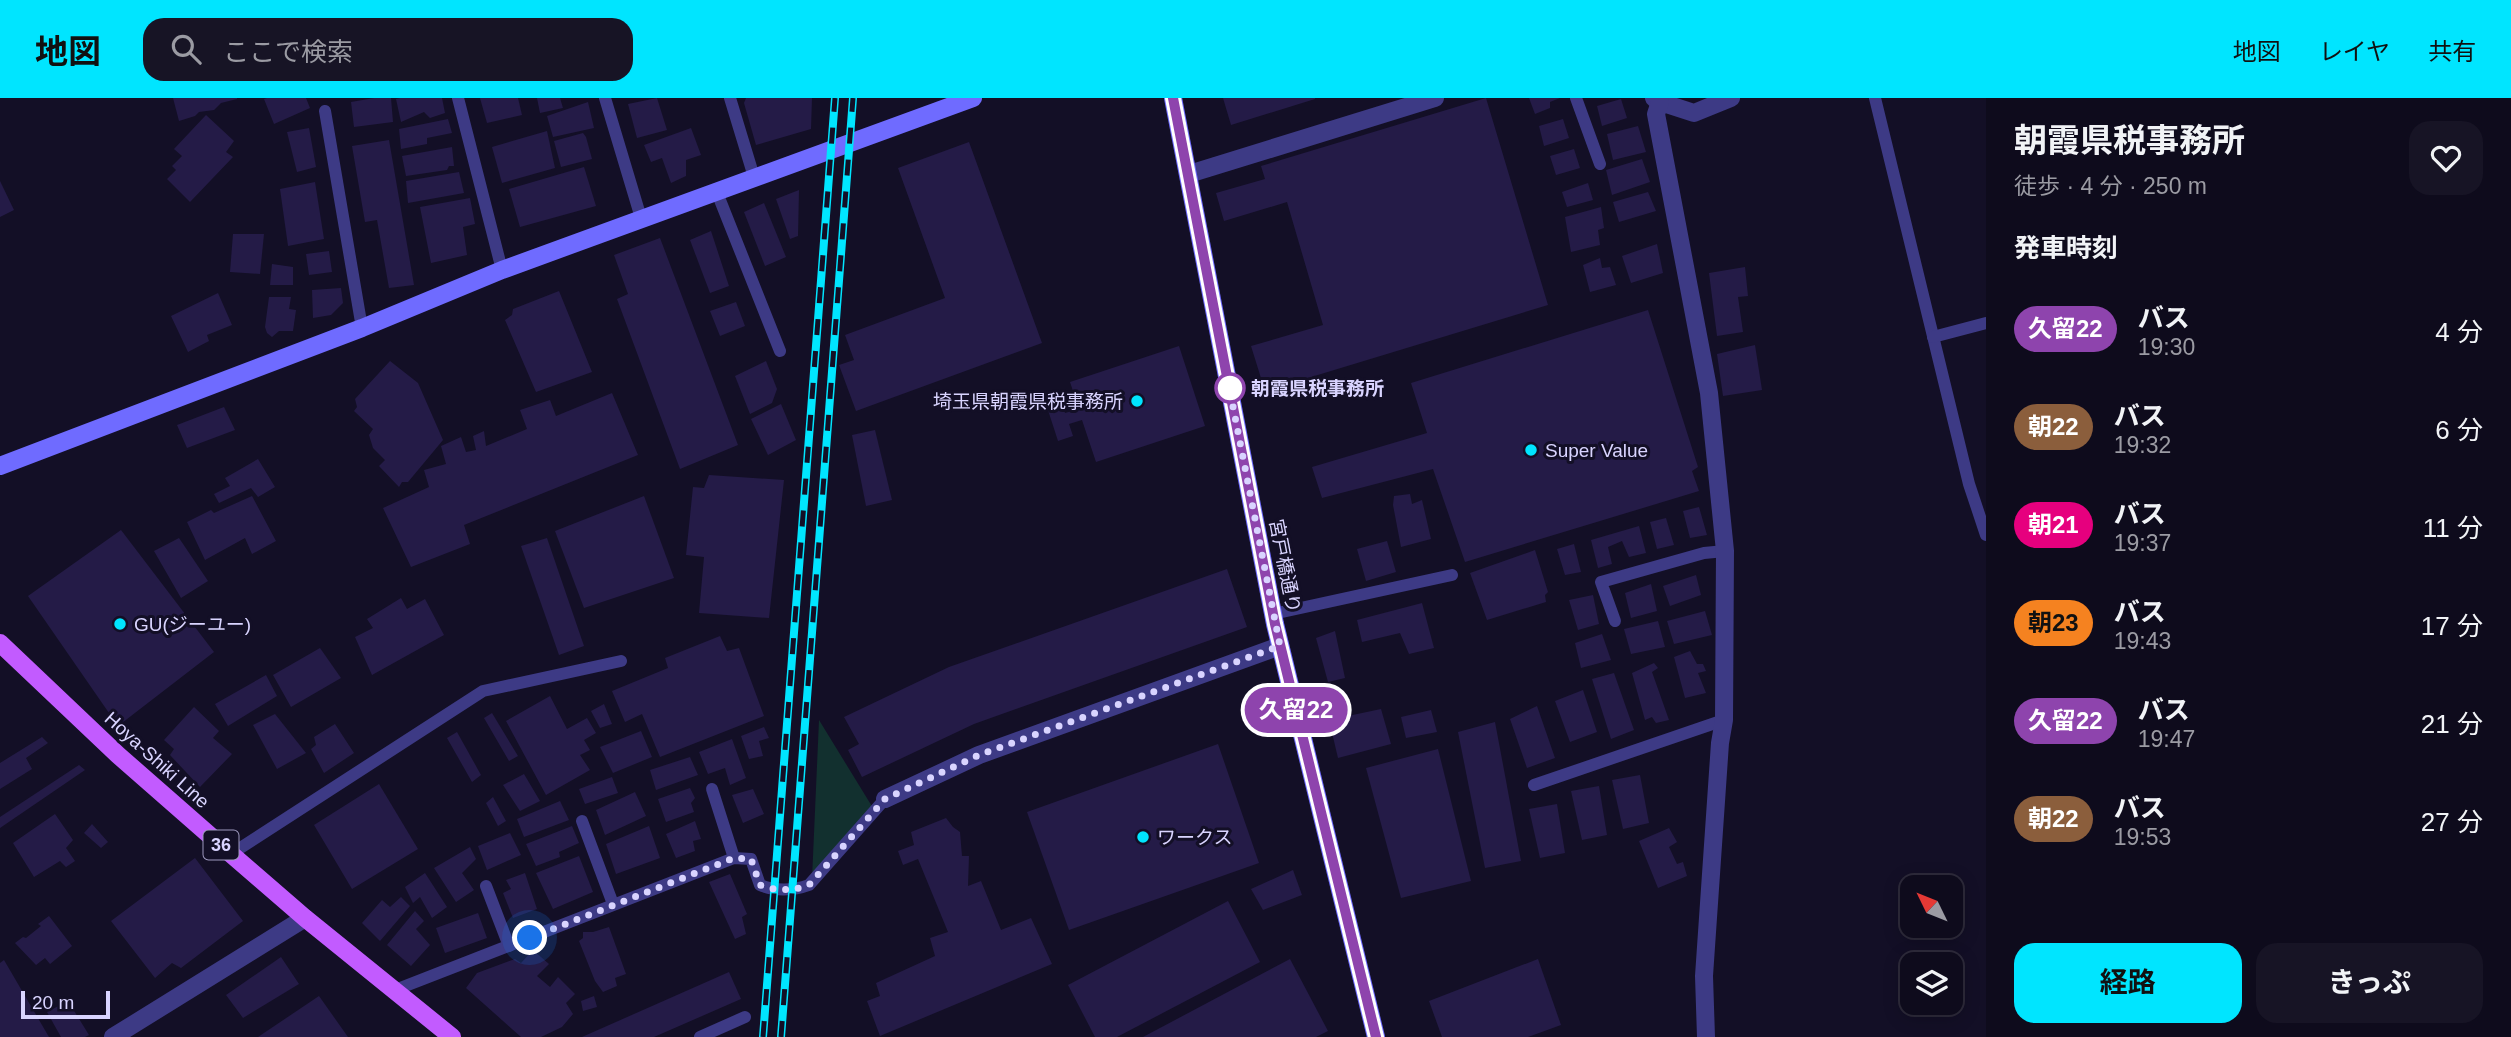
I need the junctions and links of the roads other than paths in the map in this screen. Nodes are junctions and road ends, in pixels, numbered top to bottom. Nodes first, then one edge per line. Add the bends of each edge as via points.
1 (458, 98) edge
2 (605, 98) edge
3 (730, 98) edge
4 (972, 98) edge
5 (1173, 98) edge
6 (1435, 98) edge
7 (1576, 98) edge
8 (1731, 98) edge
9 (1875, 98) edge
10 (1657, 100) edge
11 (325, 111) dead end
12 (1600, 164) dead end
13 (1189, 174) junction
14 (754, 177) junction
15 (716, 190) junction
16 (641, 218) junction
17 (502, 270) junction
18 (1986, 323) edge
19 (362, 328) junction
20 (1933, 337) junction
21 (780, 351) dead end
22 (0, 466) edge
23 (1986, 535) edge
24 (1725, 551) junction
25 (1452, 575) dead end
26 (1273, 614) junction
27 (1615, 621) dead end
28 (1280, 646) junction
29 (1, 647) edge
30 (621, 661) dead end
31 (1724, 720) junction
32 (1534, 785) dead end
33 (712, 789) dead end
34 (885, 799) joint
35 (582, 821) dead end
36 (231, 854) junction
37 (734, 858) junction
38 (486, 886) dead end
39 (613, 904) junction
40 (304, 918) junction
41 (509, 946) junction
42 (395, 990) junction
43 (744, 1017) dead end
44 (113, 1037) edge
45 (452, 1037) edge
46 (700, 1037) edge
47 (1376, 1037) edge
48 (1706, 1037) edge

1 - 17 lane
2 - 16 lane
3 - 14 lane
4 - 14 street
5 - 13 street, 宮戸橋通り
6 - 13 street
7 - 12 lane
8 - 10 street via 1694,113
9 - 20 lane
10 - 24 street via 1709,393
11 - 19 lane
13 - 26 street, 宮戸橋通り
14 - 15 street
15 - 16 street
15 - 21 lane
16 - 17 street
17 - 19 street
18 - 20 lane
19 - 22 street
20 - 23 lane
24 - 27 lane via 1601,582
24 - 31 street
25 - 26 lane
26 - 28 street, 宮戸橋通り
28 - 34 street via 979,755
28 - 47 street, 宮戸橋通り
29 - 36 main road, Hoya-Shiki Line / 36
30 - 36 lane via 483,691
31 - 32 lane
31 - 48 street via 1704,976
33 - 37 lane
34 - 37 lane via 802,888 771,890 760,885 751,859
35 - 39 lane
36 - 40 main road, Hoya-Shiki Line / 36
37 - 39 lane
38 - 41 lane
39 - 41 lane
40 - 42 main road, Hoya-Shiki Line / 36
40 - 44 street
41 - 42 lane
42 - 45 main road, Hoya-Shiki Line / 36
43 - 46 lane

